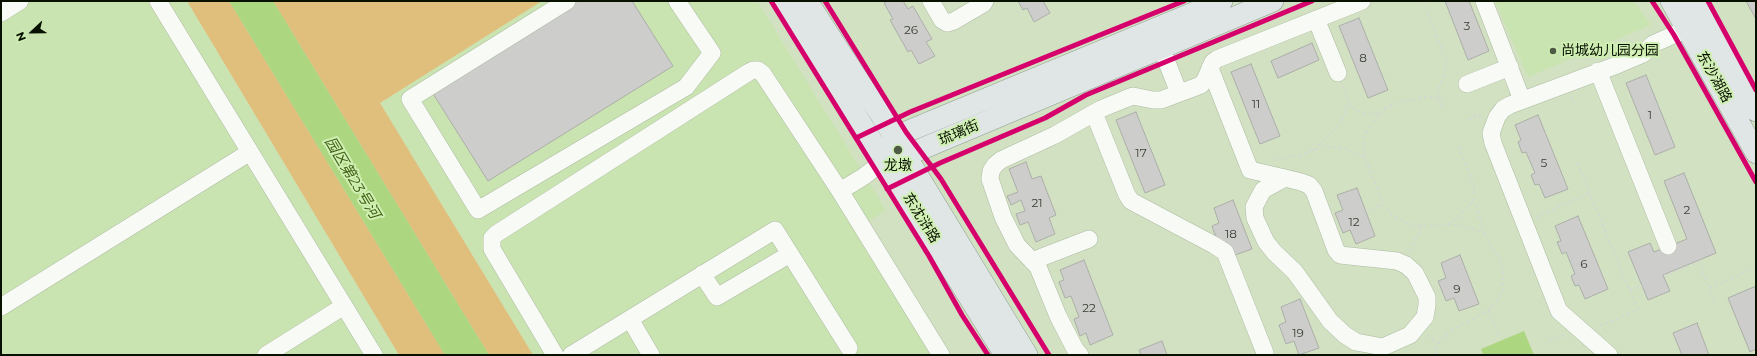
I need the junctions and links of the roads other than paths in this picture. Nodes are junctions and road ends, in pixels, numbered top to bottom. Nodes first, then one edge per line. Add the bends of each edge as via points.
1 (20, 1) edge
2 (158, 1) edge
3 (567, 1) edge
4 (677, 1) edge
5 (785, 1) edge
6 (807, 1) edge
7 (931, 1) edge
8 (985, 1) edge
9 (1222, 1) edge
10 (1273, 1) edge
11 (1362, 1) edge
12 (1484, 1) edge
13 (1671, 1) edge
14 (1694, 1) edge
15 (1, 13) edge
16 (1316, 19) junction
17 (1687, 29) junction
18 (1157, 38) junction
19 (1510, 67) junction
20 (1210, 68) junction
21 (1598, 70) junction
22 (1338, 73) road end
23 (1467, 84) dead end
24 (1179, 93) junction
25 (1522, 100) junction
26 (1756, 111) edge
27 (1094, 113) junction
28 (894, 137) junction
29 (250, 152) junction
30 (1756, 153) edge
31 (906, 155) junction
32 (884, 160) junction
33 (1285, 178) junction
34 (840, 191) junction
35 (1089, 239) dead end
36 (1668, 246) dead end
37 (790, 254) junction
38 (1032, 261) junction
39 (702, 274) junction
40 (344, 306) junction
41 (1, 307) edge
42 (630, 319) junction
43 (849, 348) dead end
44 (1376, 351) edge
45 (266, 355) edge
46 (374, 355) edge
47 (555, 355) edge
48 (571, 355) edge
49 (651, 355) edge
50 (941, 355) edge
51 (1005, 355) edge
52 (1027, 355) edge
53 (1080, 355) edge
54 (1265, 355) edge
55 (1609, 355) edge

1 - 15 street
2 - 29 street
3 - 4 street via 410,99 478,210 686,87 712,53
5 - 32 main road, 东沈浒路
6 - 28 main road, 东沈浒路
7 - 8 street via 942,20 947,23
9 - 18 main road, 琉璃街
10 - 18 main road, 琉璃街
11 - 16 street
12 - 19 street
13 - 17 main road, 东沙湖路
14 - 26 main road, 东沙湖路
16 - 20 street via 1217,59
16 - 22 street
17 - 21 street via 1652,44 1646,61 1620,73
17 - 30 main road, 东沙湖路
18 - 24 street
18 - 28 main road, 琉璃街
18 - 31 main road, 琉璃街
19 - 23 street
19 - 25 street
20 - 24 street via 1201,85
20 - 33 street via 1250,170
21 - 25 street
21 - 36 street
24 - 27 street via 1160,100 1133,96
25 - 55 street via 1503,109 1497,117 1491,133 1493,143 1559,311
27 - 38 street via 1055,135 1001,160 991,171 991,186 1003,217 1017,245
27 - 54 street via 1131,201 1225,252
28 - 31 main road, 东沈浒路
28 - 32 main road
29 - 40 street
29 - 41 street
31 - 32 main road, 琉璃街
31 - 52 main road, 东沈浒路
32 - 34 street
32 - 51 main road, 东沈浒路
33 - 44 street via 1263,190 1254,208 1255,218 1266,242 1295,272 1330,321 1345,335
33 - 44 street via 1309,185 1314,191 1340,255 1406,265 1415,273 1424,290 1427,297 1425,317 1410,335
34 - 47 street via 763,74 758,70 748,72 492,238 492,248
34 - 50 street
35 - 38 street
37 - 39 street via 718,297
37 - 39 street via 775,230
37 - 43 street
38 - 53 street via 1043,276 1058,316
39 - 42 street
40 - 45 street
40 - 46 street
42 - 48 street
42 - 49 street

